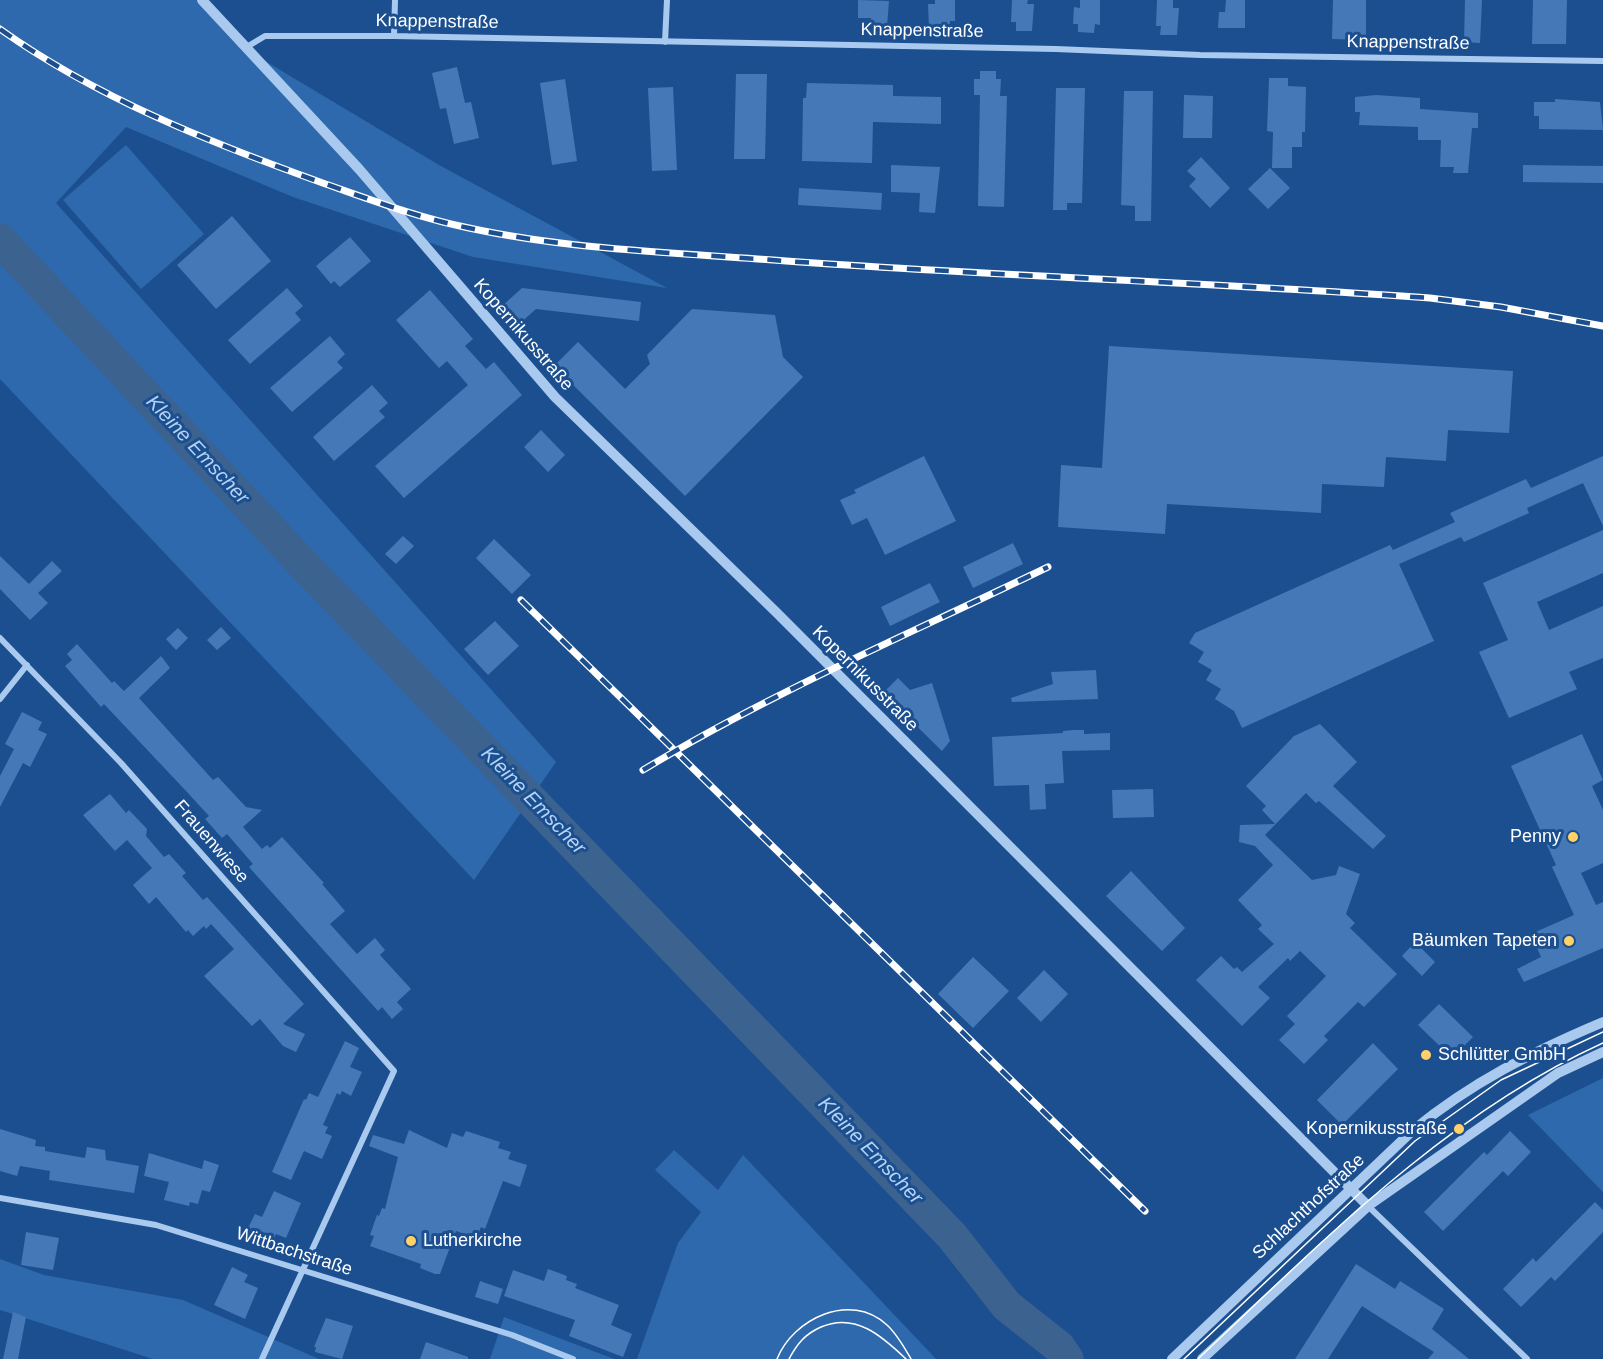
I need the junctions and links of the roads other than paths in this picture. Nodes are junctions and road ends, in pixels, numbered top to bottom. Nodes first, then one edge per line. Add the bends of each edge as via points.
1 (202, 0) edge
2 (395, 0) edge
3 (667, 0) edge
4 (394, 36) junction
5 (665, 42) junction
6 (245, 49) junction
7 (1603, 61) edge
8 (0, 638) edge
9 (27, 665) junction
10 (0, 699) edge
11 (1603, 1022) edge
12 (1603, 1052) edge
13 (1352, 1190) junction
14 (0, 1198) edge
15 (1368, 1206) junction
16 (302, 1270) junction
17 (262, 1359) edge
18 (573, 1359) edge
19 (1172, 1359) edge
20 (1202, 1359) edge
21 (1527, 1359) edge

1 - 6 street, Kopernikusstraße
2 - 4 street
3 - 5 street
4 - 5 street, Knappenstraße
4 - 6 street, Knappenstraße via 265,36
5 - 7 street, Knappenstraße
6 - 13 street, Kopernikusstraße via 359,169 555,397 777,613
8 - 9 street, Frauenwiese
9 - 10 street
9 - 16 street, Frauenwiese via 121,763 394,1071
11 - 13 street, Schlachthofstraße via 1545,1047 1451,1099
12 - 15 street via 1558,1073
13 - 15 street, Kopernikusstraße
13 - 19 street, Schlachthofstraße
14 - 16 street, Wittbachstraße via 156,1225
15 - 20 street
15 - 21 street, Kopernikusstraße
16 - 17 street
16 - 18 street, Wittbachstraße via 512,1335

